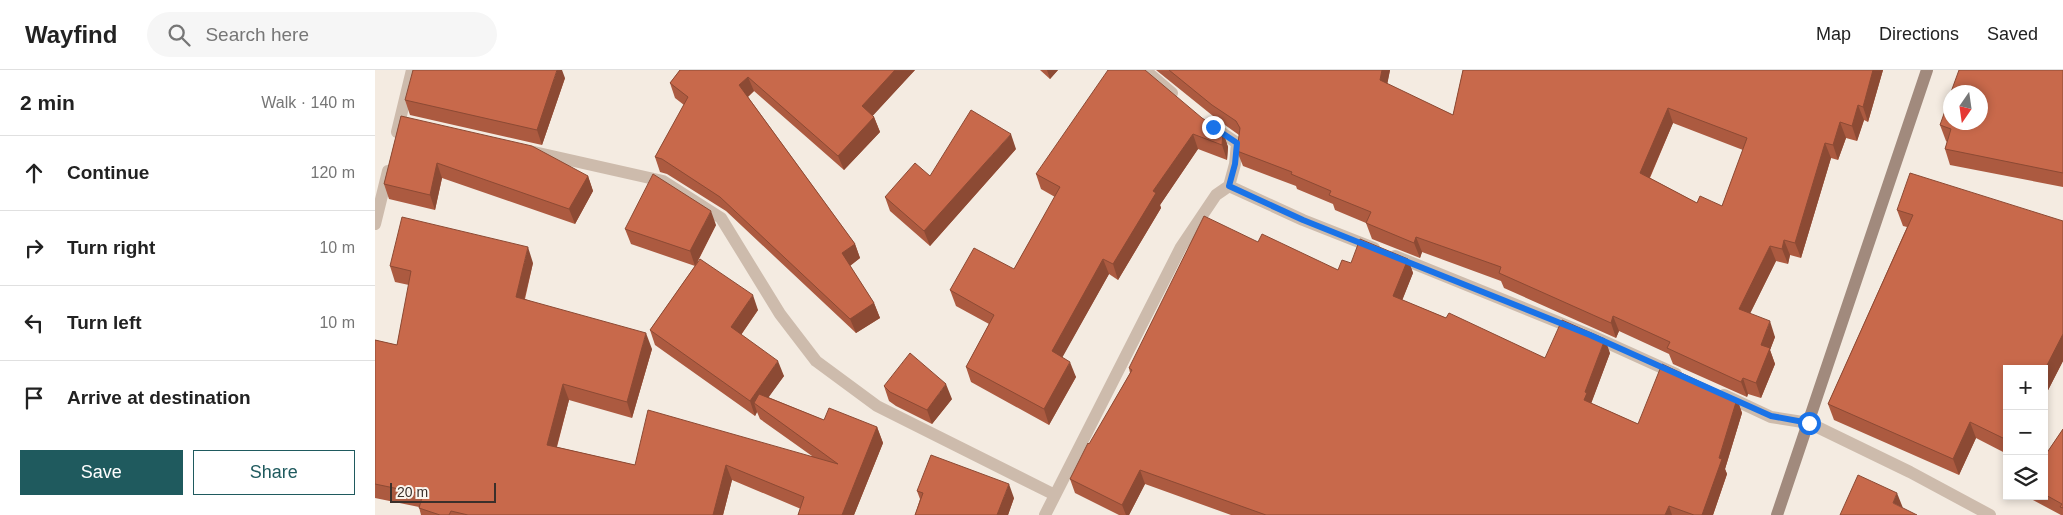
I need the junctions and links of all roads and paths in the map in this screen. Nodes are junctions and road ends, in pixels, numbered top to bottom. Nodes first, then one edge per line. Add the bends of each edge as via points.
1 (412, 70) edge
2 (1145, 70) edge
3 (1927, 70) edge
4 (1183, 102) edge
5 (1198, 115) edge
6 (522, 149) edge
7 (1229, 186) junction
8 (375, 224) edge
9 (1689, 380) edge
10 (1717, 392) edge
11 (1809, 423) junction
12 (1055, 495) junction
13 (1045, 515) edge
14 (1777, 515) edge
15 (1990, 515) edge

1 - 8 street via 405,122 392,154
2 - 4 street
3 - 11 main road
5 - 7 street via 1237,143
6 - 12 street via 663,182 707,207 721,218 780,314 816,361 877,406
7 - 9 street via 1303,220 1590,335
7 - 12 street via 1216,195 1181,247
10 - 11 street via 1771,416
11 - 14 main road
11 - 15 street
12 - 13 street

